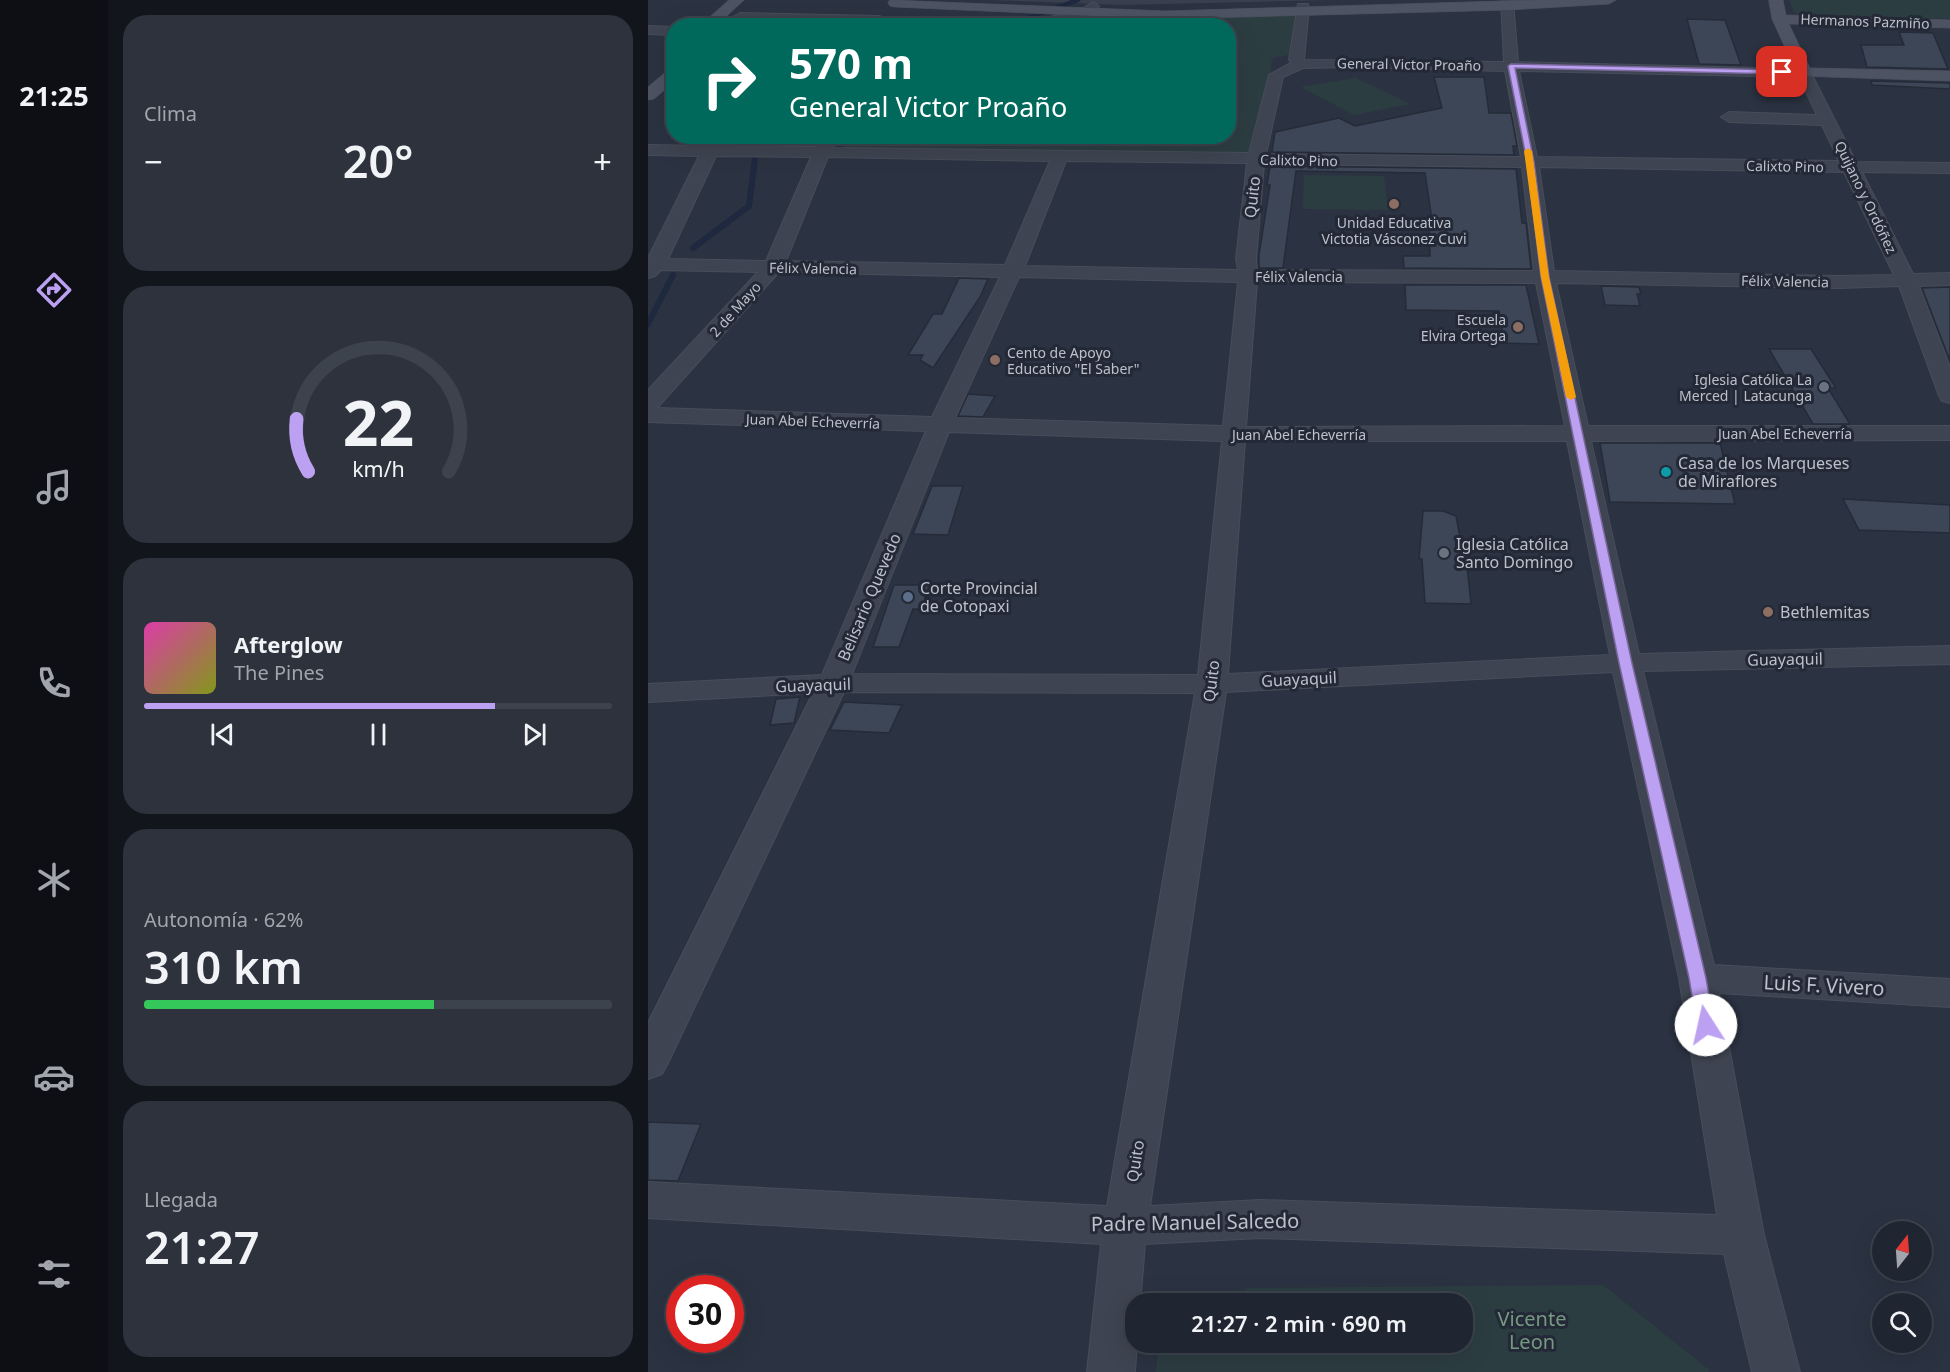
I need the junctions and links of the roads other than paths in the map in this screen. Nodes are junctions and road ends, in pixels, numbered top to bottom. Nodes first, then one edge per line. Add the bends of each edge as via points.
1 (738, 0) edge
2 (759, 0) edge
3 (964, 0) edge
4 (1609, 0) edge
5 (918, 2) edge
6 (1512, 2) edge
7 (897, 4) edge
8 (1775, 6) edge
9 (1085, 8) junction
10 (1303, 10) junction
11 (717, 18) edge
12 (738, 18) edge
13 (881, 18) edge
14 (1050, 18) edge
15 (1950, 24) edge
16 (648, 30) edge
17 (666, 31) edge
18 (1300, 64) junction
19 (1511, 66) junction
20 (666, 68) edge
21 (666, 71) edge
22 (1804, 73) junction
23 (648, 75) edge
24 (1950, 75) edge
25 (648, 95) edge
26 (1729, 117) dead end
27 (1828, 120) junction
28 (714, 144) edge
29 (826, 145) edge
30 (648, 150) edge
31 (1060, 156) junction
32 (1256, 159) junction
33 (1530, 162) junction
34 (1850, 167) junction
35 (1950, 168) edge
36 (651, 267) edge
37 (773, 267) junction
38 (1012, 270) junction
39 (1248, 276) junction
40 (1545, 277) junction
41 (1950, 279) edge
42 (1907, 281) junction
43 (1950, 396) edge
44 (648, 404) edge
45 (648, 415) edge
46 (940, 425) junction
47 (1950, 433) edge
48 (1236, 434) junction
49 (1579, 434) junction
50 (1950, 655) edge
51 (1626, 663) junction
52 (833, 683) junction
53 (1212, 684) junction
54 (648, 693) edge
55 (1698, 978) junction
56 (1950, 993) edge
57 (648, 1063) edge
58 (648, 1200) edge
59 (1125, 1226) junction
60 (1742, 1235) junction
61 (1111, 1372) edge
62 (1776, 1372) edge

1 - 11 street
2 - 12 street
3 - 9 street
4 - 6 street
5 - 7 street
5 - 9 street via 1060,12
6 - 10 street
6 - 19 street
7 - 13 street
8 - 15 street, Hermanos Pazmiño
8 - 22 street, Quijano y Ordóñez
9 - 10 street via 1165,15
9 - 14 street
10 - 18 street via 1296,60
16 - 17 street
18 - 19 street, General Victor Proaño
18 - 32 street, Quito via 1276,75
19 - 22 street, General Victor Proaño
19 - 33 street
20 - 23 street
21 - 25 street
22 - 24 street, General Victor Proaño
22 - 27 street, Quijano y Ordóñez
26 - 27 street
27 - 34 street, Quijano y Ordóñez
28 - 29 street, Calixto Pino via 736,152 785,153
28 - 30 street, Calixto Pino
28 - 36 street
29 - 31 street, Calixto Pino
29 - 37 street, 2 de Mayo
31 - 32 street, Calixto Pino
31 - 38 street, Belisario Quevedo
32 - 33 street, Calixto Pino
32 - 39 street, Quito via 1246,259
33 - 34 street, Calixto Pino
33 - 40 street
34 - 35 street, Calixto Pino
34 - 42 street, Quijano y Ordóñez
36 - 37 street, Félix Valencia
37 - 38 street, Félix Valencia
37 - 44 street, 2 de Mayo
38 - 39 street, Félix Valencia
38 - 46 street, Belisario Quevedo
39 - 40 street, Félix Valencia
39 - 48 street, Quito
40 - 42 street, Félix Valencia
40 - 49 street
41 - 42 street, Félix Valencia
42 - 43 street, Quijano y Ordóñez
45 - 46 street, Juan Abel Echeverría
46 - 48 street, Juan Abel Echeverría
46 - 52 street, Belisario Quevedo
47 - 49 street, Juan Abel Echeverría
48 - 49 street, Juan Abel Echeverría
48 - 53 street, Quito
49 - 51 street
50 - 51 street, Guayaquil
51 - 53 street, Guayaquil
51 - 55 street
52 - 53 street, Guayaquil
52 - 54 street, Guayaquil
52 - 57 street, Belisario Quevedo
53 - 59 street, Quito
55 - 56 street, Luis F. Vivero
55 - 60 street
58 - 59 street, Padre Manuel Salcedo
59 - 60 street, Padre Manuel Salcedo via 1260,1219
59 - 61 street, Quito
60 - 62 street

